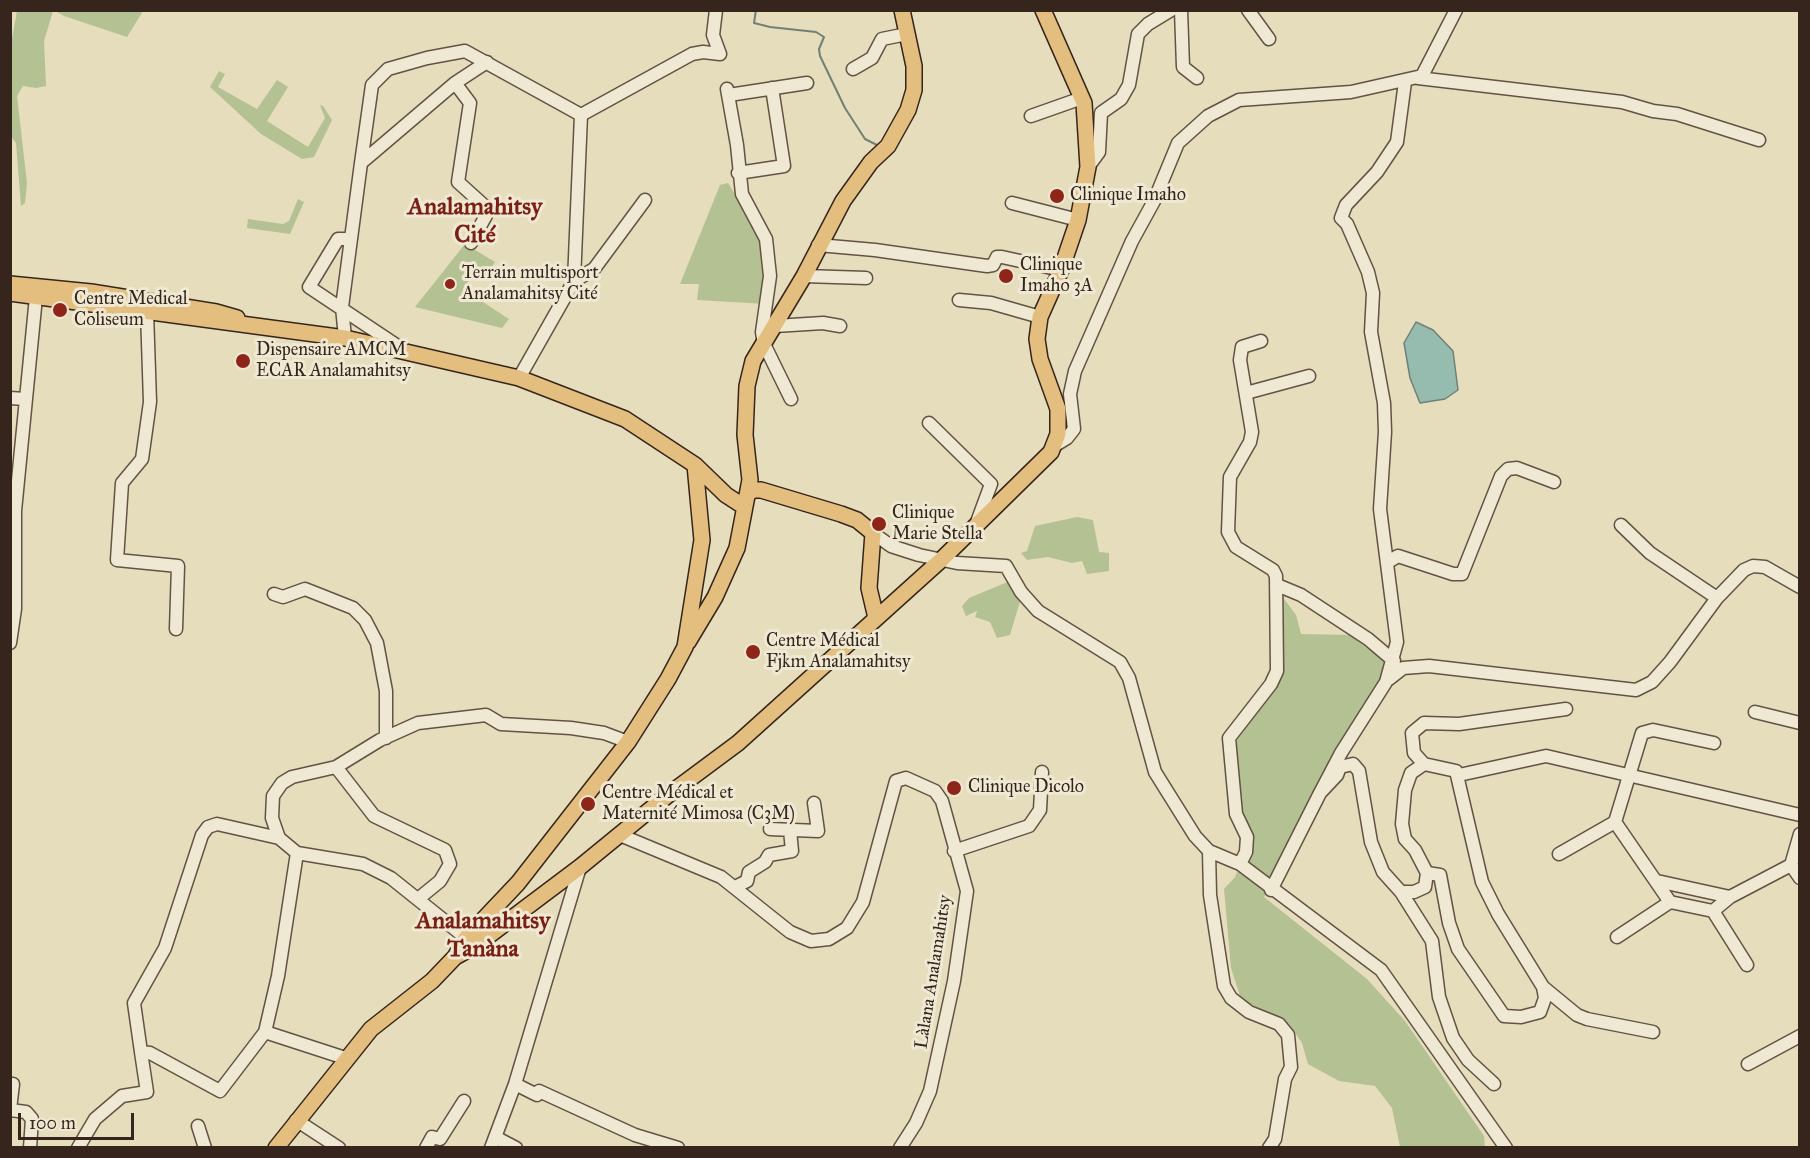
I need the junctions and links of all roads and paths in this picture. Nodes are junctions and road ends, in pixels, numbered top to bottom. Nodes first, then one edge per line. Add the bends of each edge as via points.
1 (716, 10) edge
2 (902, 10) edge
3 (1043, 10) edge
4 (1171, 10) edge
5 (1181, 10) edge
6 (1248, 10) edge
7 (1456, 10) edge
8 (907, 34) junction
9 (1269, 39) dead end
10 (487, 62) junction
11 (853, 69) dead end
12 (1197, 78) dead end
13 (1418, 78) junction
14 (1405, 82) junction
15 (455, 83) junction
16 (807, 84) dead end
17 (772, 88) junction
18 (1082, 98) junction
19 (581, 115) junction
20 (1031, 116) dead end
21 (1759, 140) dead end
22 (361, 163) junction
23 (1088, 167) junction
24 (738, 173) junction
25 (645, 200) dead end
26 (1012, 203) dead end
27 (1078, 220) junction
28 (351, 239) junction
29 (471, 243) dead end
30 (818, 245) junction
31 (1061, 270) junction
32 (804, 276) junction
33 (866, 278) dead end
34 (574, 281) junction
35 (10, 284) edge
36 (10, 293) edge
37 (36, 297) junction
38 (959, 300) dead end
39 (342, 307) junction
40 (147, 312) junction
41 (1040, 317) junction
42 (775, 326) junction
43 (840, 326) dead end
44 (269, 327) junction
45 (345, 338) junction
46 (1261, 341) dead end
47 (764, 344) junction
48 (395, 350) junction
49 (1309, 376) dead end
50 (519, 378) junction
51 (1246, 393) junction
52 (10, 398) edge
53 (25, 399) junction
54 (791, 399) dead end
55 (929, 423) dead end
56 (1054, 446) junction
57 (695, 465) junction
58 (1554, 482) dead end
59 (745, 500) junction
60 (13, 511) edge
61 (977, 523) junction
62 (1621, 525) dead end
63 (873, 533) junction
64 (941, 560) junction
65 (1388, 562) junction
66 (1277, 585) junction
67 (1800, 587) edge
68 (274, 594) dead end
69 (1717, 598) junction
70 (876, 618) junction
71 (176, 629) dead end
72 (10, 644) edge
73 (685, 647) junction
74 (1394, 661) junction
75 (1386, 682) junction
76 (1566, 709) dead end
77 (1755, 712) dead end
78 (1800, 723) edge
79 (386, 738) junction
80 (628, 742) junction
81 (1714, 743) dead end
82 (1424, 764) junction
83 (336, 766) junction
84 (1042, 772) dead end
85 (1631, 774) junction
86 (1459, 775) junction
87 (1320, 793) junction
88 (814, 803) dead end
89 (1800, 815) edge
90 (1615, 822) junction
91 (770, 829) dead end
92 (790, 830) junction
93 (1800, 834) edge
94 (620, 835) junction
95 (279, 838) junction
96 (954, 851) junction
97 (1209, 851) junction
98 (297, 853) junction
99 (1559, 854) dead end
100 (1240, 864) junction
101 (1791, 865) junction
102 (580, 867) junction
103 (1427, 873) junction
104 (1800, 878) edge
105 (1658, 881) junction
106 (735, 887) junction
107 (1271, 890) junction
108 (1401, 892) junction
109 (506, 897) junction
110 (1731, 897) junction
111 (418, 899) junction
112 (1670, 902) junction
113 (522, 911) junction
114 (1713, 911) junction
115 (487, 916) junction
116 (499, 928) junction
117 (1617, 937) dead end
118 (470, 942) junction
119 (1747, 964) dead end
120 (1544, 987) junction
121 (265, 1032) junction
122 (1653, 1032) dead end
123 (1800, 1036) edge
124 (141, 1052) junction
125 (345, 1058) junction
126 (1748, 1064) dead end
127 (13, 1084) dead end
128 (515, 1084) junction
129 (1494, 1084) dead end
130 (464, 1101) dead end
131 (11, 1108) edge
132 (297, 1120) junction
133 (198, 1126) dead end
134 (1493, 1131) junction
135 (493, 1142) edge
136 (30, 1148) edge
137 (78, 1148) edge
138 (205, 1148) edge
139 (276, 1148) edge
140 (339, 1148) edge
141 (426, 1148) edge
142 (516, 1148) edge
143 (678, 1148) edge
144 (900, 1148) edge
145 (1269, 1148) edge
146 (1492, 1148) edge
147 (1506, 1148) edge

1 - 19 street via 713,35 720,54 692,54
2 - 8 main road
3 - 18 main road
4 - 23 street via 1138,34 1129,86 1121,99 1101,113 1099,152
5 - 12 street via 1183,68
6 - 9 street
7 - 13 street via 1429,66
8 - 11 street via 882,39 872,58
8 - 30 main road via 914,81 908,110 888,146 847,195
10 - 15 street
10 - 19 street
10 - 22 street via 465,51 388,69 372,85
13 - 14 street
13 - 21 street via 1622,102 1677,114
14 - 56 street via 1304,97 1239,100 1208,116 1178,143 1075,371 1071,394 1074,429
14 - 65 street via 1397,142 1377,172 1346,206 1341,218 1368,272 1373,293 1371,332 1384,403 1385,432 1380,509
15 - 22 street
15 - 29 street via 470,103 458,182 489,210
16 - 17 street
17 - 24 street via 784,166
17 - 24 street via 728,92
18 - 20 street
18 - 23 main road
19 - 34 street
22 - 28 street
23 - 27 main road
24 - 47 street via 742,194 766,239 770,276 762,332
25 - 34 street via 594,269
26 - 27 street
27 - 31 main road
28 - 39 street
28 - 39 street via 338,239 309,287
30 - 31 street via 987,266 1002,257
30 - 32 main road
31 - 41 main road
32 - 33 street
32 - 42 main road
34 - 50 street
35 - 44 main road via 207,310
36 - 37 main road
37 - 40 main road
37 - 53 street
38 - 41 street via 991,303
39 - 45 street
39 - 48 street via 396,345
40 - 44 main road via 235,326
40 - 71 street via 150,402 142,459 122,483 117,560 178,566
41 - 56 main road via 1040,359 1058,409
42 - 43 street
42 - 47 main road
44 - 45 main road
45 - 48 main road
46 - 51 street via 1242,347 1240,360
47 - 54 street
47 - 59 main road via 753,361 747,386 745,435 750,480
48 - 50 main road
49 - 51 street
50 - 57 main road via 618,415
51 - 66 street via 1252,432 1230,477 1228,532 1236,547 1273,570
52 - 53 street
53 - 60 street
55 - 61 street via 992,484
56 - 61 main road
57 - 59 main road via 726,495
57 - 73 main road via 702,540
58 - 65 street via 1517,468 1508,469 1501,476 1462,573 1453,574 1398,556
59 - 63 main road via 753,490 761,490 857,520
59 - 73 main road via 732,563
60 - 72 street via 15,609
61 - 64 main road
62 - 69 street via 1650,553
63 - 64 street via 891,546
63 - 70 main road via 869,588
64 - 70 main road
64 - 97 street via 1006,566 1038,611 1120,662 1129,678 1155,772 1195,836
65 - 74 street via 1397,630
66 - 74 street via 1301,595
66 - 100 street via 1275,679 1229,738 1236,814 1246,837 1246,852
67 - 69 street via 1765,567 1753,566 1734,577
68 - 79 street via 283,597 305,589 313,591 352,608 365,620 376,643 386,691
69 - 75 street via 1670,662 1652,682 1636,690 1429,666 1404,668
70 - 94 main road via 738,743
73 - 80 main road
74 - 75 street
75 - 87 street
76 - 82 street via 1459,724 1424,723 1412,733 1414,753
77 - 78 street
79 - 80 street via 418,723 486,715 501,724 571,728
79 - 83 street
80 - 109 main road
81 - 85 street via 1647,731 1639,737
82 - 86 street via 1452,768
82 - 103 street via 1411,773 1402,824 1405,839
83 - 95 street via 282,783 273,796 271,808
83 - 111 street via 374,816 445,850 450,864 440,881
84 - 96 street via 1040,810 1029,826
85 - 86 street via 1546,756
85 - 89 street
85 - 90 street
86 - 120 street via 1482,882
87 - 107 street
87 - 108 street via 1340,767 1357,767 1377,863
88 - 92 street via 818,831
90 - 99 street
90 - 105 street
91 - 92 street
92 - 106 street via 792,851 769,855 749,872 747,881
93 - 101 street
94 - 102 main road
94 - 106 street, Làlana Analamahitsy
95 - 98 street
95 - 124 street via 217,824 202,835 165,948 134,1003
96 - 106 street, Làlana Analamahitsy via 942,801 927,786 906,778 893,786 863,902 847,928 829,939 811,941 790,932
96 - 144 street, Làlana Analamahitsy via 967,891 954,981 930,1091
97 - 100 street
97 - 145 street via 1210,895 1224,986 1240,1005 1279,1024 1288,1035 1292,1067 1285,1079 1275,1139
98 - 111 street via 363,864 391,878
98 - 121 street
100 - 107 street
101 - 104 street
101 - 110 street
102 - 113 main road
102 - 128 street
103 - 108 street via 1425,887
103 - 120 street via 1440,875 1458,949 1504,1016 1540,1012
105 - 110 street
105 - 112 street
107 - 134 street via 1381,970
108 - 129 street via 1432,941 1439,997 1453,1038 1468,1060
109 - 113 main road
109 - 115 main road
110 - 114 street
111 - 118 street
112 - 114 street
112 - 117 street
113 - 116 main road
114 - 119 street
115 - 116 main road
115 - 118 main road
116 - 118 main road
118 - 125 main road via 432,981 371,1029
120 - 122 street via 1577,1015
121 - 124 street via 220,1091 150,1053
121 - 125 street
123 - 126 street
124 - 137 street via 147,1092 122,1096 94,1119
125 - 132 main road
127 - 131 street
128 - 135 street
128 - 143 street via 635,1135
130 - 141 street via 441,1138 432,1137
131 - 136 street via 26,1112 32,1119
132 - 139 main road
132 - 140 street
133 - 138 street
134 - 146 street
134 - 147 street
135 - 142 street

